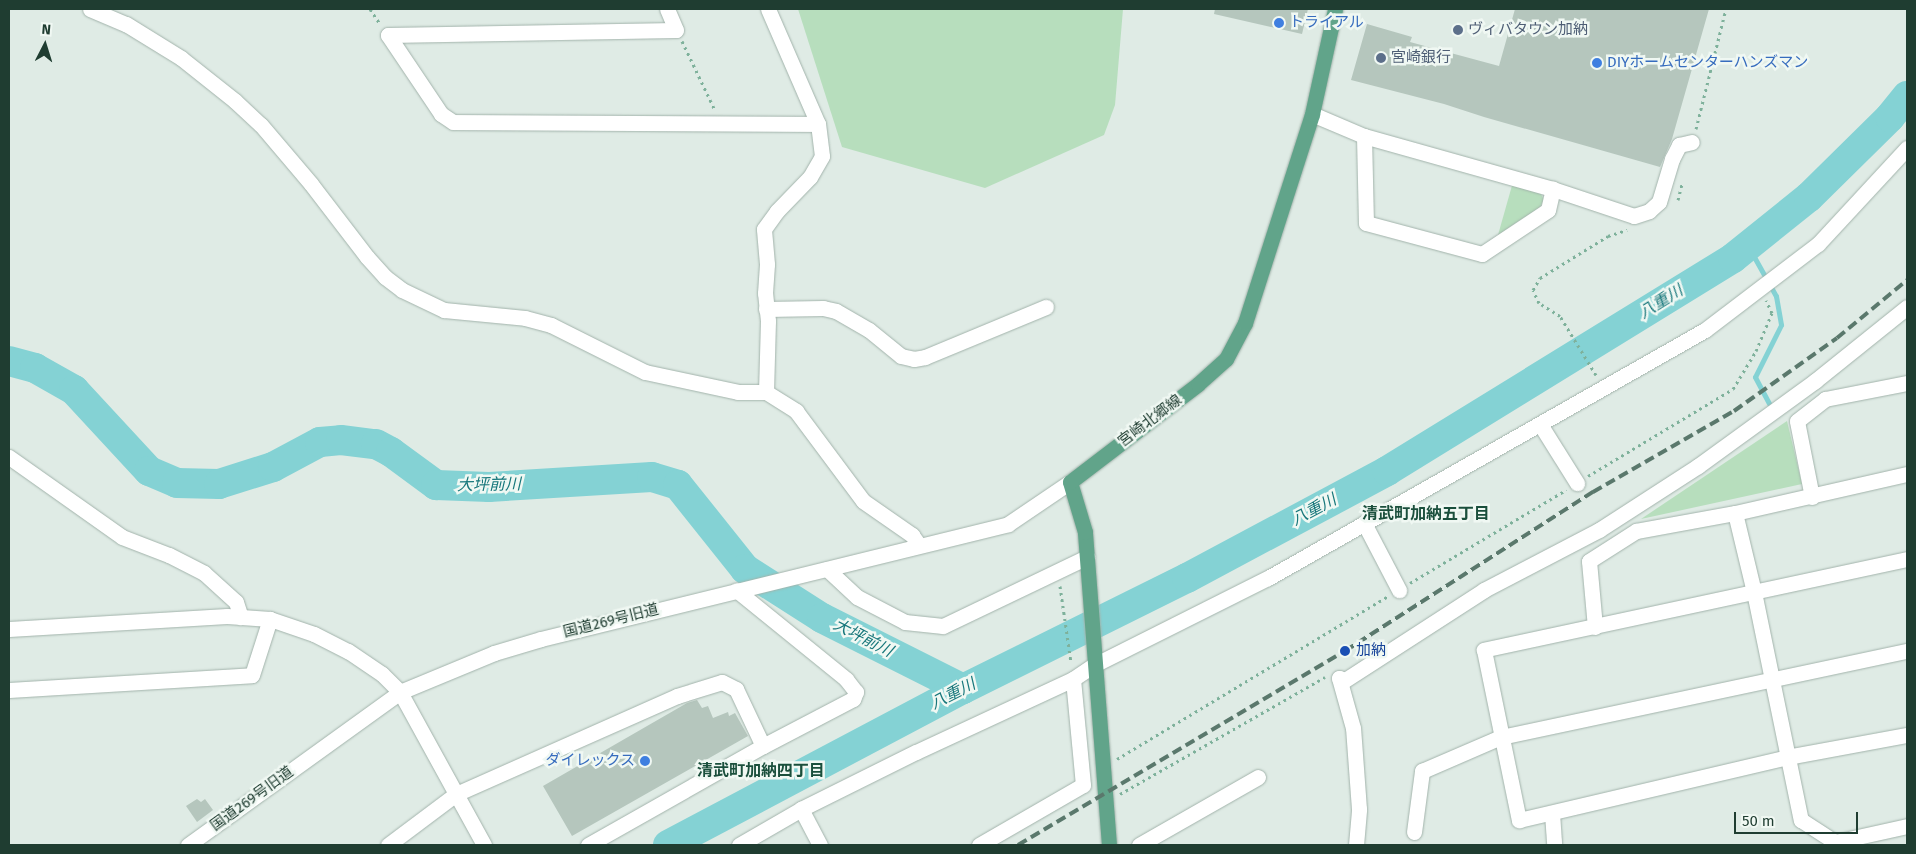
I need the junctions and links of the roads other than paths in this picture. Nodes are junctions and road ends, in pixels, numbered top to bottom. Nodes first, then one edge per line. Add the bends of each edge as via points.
1 (90, 9) edge
2 (667, 9) edge
3 (768, 9) edge
4 (1335, 9) edge
5 (1312, 114) junction
6 (818, 124) junction
7 (1364, 136) junction
8 (1692, 142) road end
9 (1907, 148) edge
10 (1553, 189) junction
11 (1046, 307) dead end
12 (1907, 307) edge
13 (766, 309) junction
14 (1907, 383) edge
15 (766, 392) junction
16 (1540, 424) junction
17 (9, 458) edge
18 (1907, 474) edge
19 (1070, 482) junction
20 (1577, 483) road end
21 (1812, 497) junction
22 (1735, 513) junction
23 (1364, 524) junction
24 (920, 545) junction
25 (1907, 559) edge
26 (1087, 563) junction
27 (827, 569) junction
28 (744, 589) junction
29 (1399, 590) road end
30 (1754, 592) junction
31 (241, 617) junction
32 (270, 619) junction
33 (1595, 626) junction
34 (9, 629) edge
35 (1907, 651) edge
36 (1094, 661) junction
37 (1073, 679) junction
38 (1772, 680) junction
39 (9, 690) edge
40 (400, 692) junction
41 (1907, 735) edge
42 (1501, 737) junction
43 (763, 746) junction
44 (1786, 757) junction
45 (1258, 777) dead end
46 (456, 794) junction
47 (801, 809) junction
48 (1552, 813) junction
49 (1907, 826) edge
50 (1414, 832) dead end
51 (188, 845) edge
52 (388, 845) edge
53 (484, 845) edge
54 (588, 845) edge
55 (739, 845) edge
56 (820, 845) edge
57 (979, 845) edge
58 (1109, 845) edge
59 (1139, 845) edge
60 (1356, 845) edge
61 (1554, 845) edge

1 - 15 street via 126,24 182,58 235,101 261,125 385,277 414,298 444,310 525,318 551,325 645,372 738,392
2 - 6 street via 676,30 388,35 441,114 453,122
3 - 6 street
4 - 5 main road, 宮崎北郷線
5 - 7 street
5 - 19 main road, 宮崎北郷線 via 1245,323 1226,359
6 - 13 street via 822,156 810,177 764,229
7 - 10 street
7 - 10 street via 1366,223 1482,254 1548,210
8 - 10 street via 1679,145 1659,202 1649,211 1634,216
9 - 16 street via 1818,244 1761,289 1705,330
11 - 13 street via 914,359 901,356 869,330 836,312 823,308
12 - 60 street via 1815,381 1698,466 1599,530 1484,590 1345,680 1339,678 1353,728 1359,809
13 - 15 street
14 - 21 street via 1825,399 1797,421
15 - 24 street via 796,411 863,501
16 - 20 street
16 - 23 street
17 - 31 street via 122,538 169,555 204,573 236,602
18 - 21 street
19 - 24 street, 国道269号旧道 via 1008,524
19 - 26 main road via 1085,532
21 - 22 street
22 - 30 street
22 - 33 street via 1636,531 1589,561
23 - 29 street
23 - 36 street via 1268,578
24 - 27 street, 国道269号旧道
25 - 30 street
26 - 27 street via 1058,571 943,626 906,622 857,597
26 - 36 main road
27 - 28 street, 国道269号旧道
28 - 40 street, 国道269号旧道 via 540,639
28 - 43 street via 846,679 856,692 853,699 844,705
30 - 33 street
30 - 38 street
31 - 32 street
31 - 34 street
32 - 39 street via 252,675
32 - 40 street via 314,634 348,651 382,674
33 - 42 street via 1484,650
35 - 38 street
36 - 37 street
36 - 58 main road
37 - 47 street
37 - 57 street via 1083,785
38 - 42 street
38 - 44 street
40 - 46 street
40 - 51 street, 国道269号旧道
41 - 44 street
42 - 48 street via 1519,820
42 - 50 street via 1422,771
43 - 46 street via 736,689 722,682 677,696
43 - 54 street
44 - 48 street
44 - 49 street via 1801,820 1835,842
45 - 59 street
46 - 52 street
46 - 53 street
47 - 55 street
47 - 56 street
48 - 61 street

